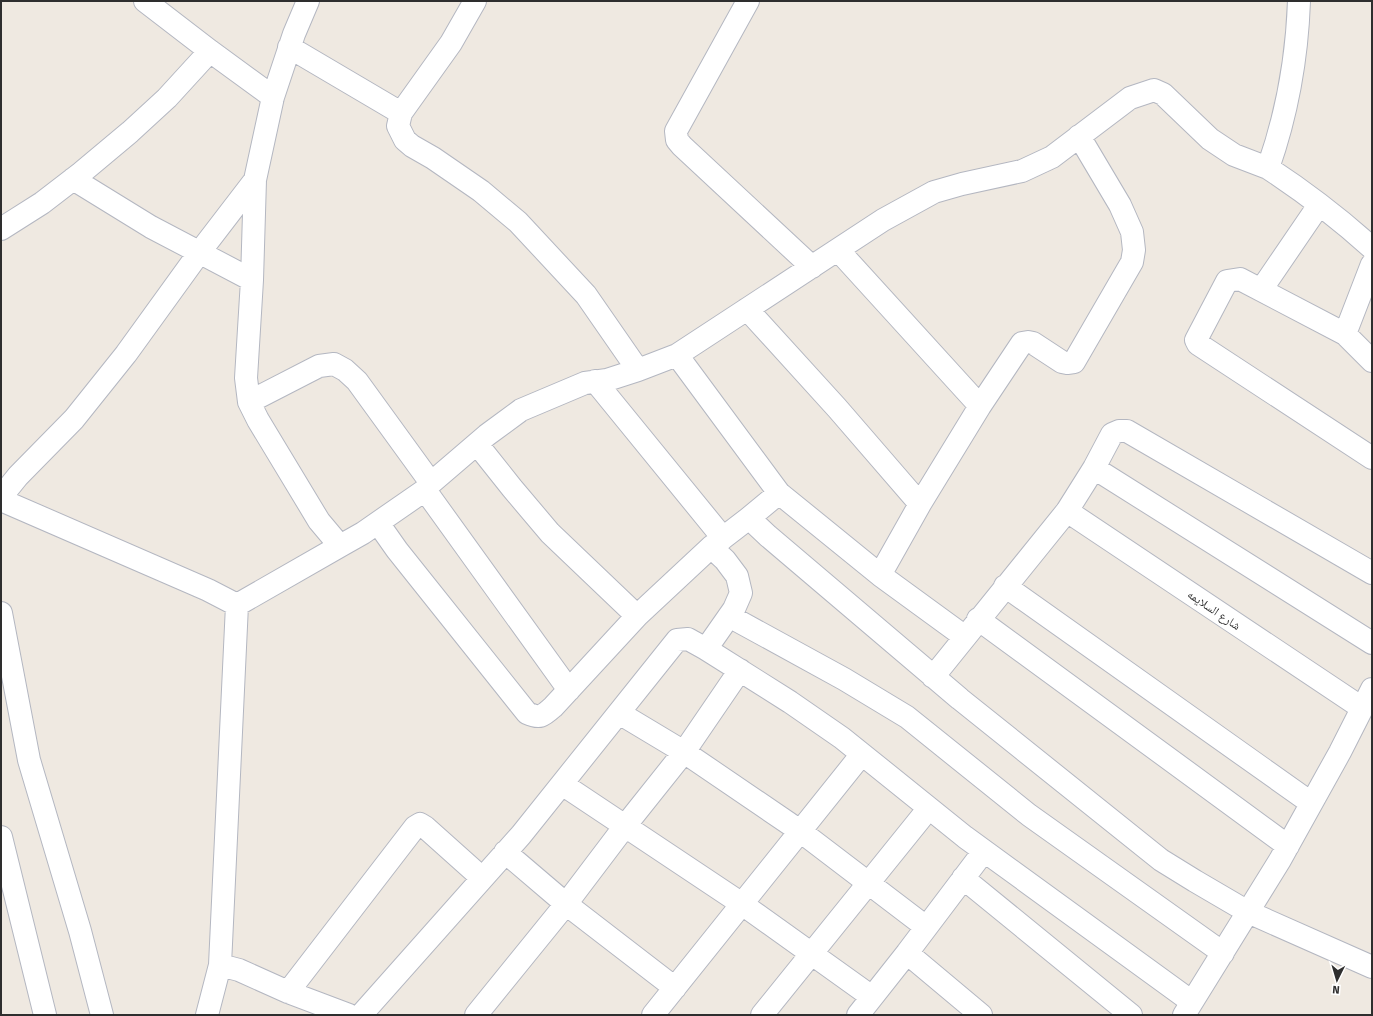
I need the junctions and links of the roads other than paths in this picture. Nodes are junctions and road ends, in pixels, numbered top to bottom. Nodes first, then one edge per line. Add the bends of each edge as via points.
1 (145, 1) edge
2 (308, 1) edge
3 (475, 1) edge
4 (748, 1) edge
5 (1299, 1) edge
6 (289, 47) junction
7 (210, 51) junction
8 (273, 96) junction
9 (401, 113) junction
10 (1079, 136) junction
11 (1268, 168) junction
12 (73, 179) junction
13 (255, 180) junction
14 (1319, 205) junction
15 (1, 229) edge
16 (1372, 248) edge
17 (838, 250) junction
18 (199, 253) junction
19 (1372, 264) edge
20 (812, 267) junction
21 (252, 280) junction
22 (1261, 290) junction
23 (747, 309) junction
24 (1344, 334) junction
25 (677, 355) junction
26 (1372, 362) edge
27 (638, 370) junction
28 (595, 381) junction
29 (249, 402) junction
30 (980, 406) junction
31 (477, 444) junction
32 (1372, 458) edge
33 (1094, 468) junction
34 (428, 487) junction
35 (779, 493) junction
36 (1, 498) edge
37 (920, 504) junction
38 (1067, 511) junction
39 (749, 518) junction
40 (378, 523) junction
41 (717, 543) junction
42 (340, 546) junction
43 (1372, 574) edge
44 (880, 575) junction
45 (1005, 586) junction
46 (236, 605) junction
47 (1, 613) edge
48 (637, 616) junction
49 (729, 616) junction
50 (978, 619) junction
51 (965, 637) junction
52 (1372, 643) edge
53 (706, 649) junction
54 (740, 670) junction
55 (933, 676) junction
56 (1372, 689) edge
57 (569, 690) junction
58 (1362, 708) junction
59 (619, 712) junction
60 (684, 752) junction
61 (862, 754) junction
62 (562, 784) junction
63 (1311, 803) junction
64 (929, 808) junction
65 (625, 826) junction
66 (800, 831) junction
67 (1, 837) edge
68 (1288, 846) junction
69 (984, 851) junction
70 (505, 852) junction
71 (482, 878) junction
72 (963, 878) junction
73 (868, 884) junction
74 (566, 904) junction
75 (742, 904) junction
76 (1248, 912) junction
77 (926, 927) junction
78 (1223, 952) junction
79 (812, 953) junction
80 (907, 953) junction
81 (220, 965) junction
82 (1372, 967) edge
83 (675, 988) junction
84 (288, 992) junction
85 (872, 997) junction
86 (1188, 1008) edge
87 (45, 1015) edge
88 (102, 1015) edge
89 (207, 1015) edge
90 (349, 1015) edge
91 (361, 1015) edge
92 (476, 1015) edge
93 (653, 1015) edge
94 (762, 1015) edge
95 (858, 1015) edge
96 (980, 1015) edge
97 (1131, 1015) edge

1 - 7 street
2 - 6 street
3 - 9 street via 451,43
4 - 20 street via 676,131 676,136 682,146
5 - 11 street via 1294,64 1288,98
6 - 8 street
6 - 9 street
7 - 8 street
7 - 12 street via 167,98
8 - 13 street
9 - 27 street via 398,126 405,140 481,191 518,222 586,295
10 - 11 street via 1130,98 1154,90 1164,94 1210,139 1234,155
10 - 17 street via 1052,157 1022,171 934,192 883,220
10 - 30 street via 1120,205 1132,232 1132,262 1074,362 1062,362 1033,343 1022,343
11 - 14 street
12 - 15 street via 42,203
12 - 18 street via 150,227
13 - 18 street
13 - 21 street
14 - 16 street
14 - 22 street
17 - 20 street
17 - 30 street
18 - 21 street
18 - 36 street via 126,354 74,419 18,476
19 - 24 street
20 - 23 street
21 - 29 street via 246,378
22 - 24 street
22 - 32 street via 1240,279 1227,281 1196,337 1196,342
23 - 25 street
23 - 37 street
24 - 26 street
25 - 27 street
25 - 35 street
27 - 28 street via 607,380
28 - 31 street via 585,382 521,410
28 - 41 street
29 - 34 street via 319,366 334,364 357,381
29 - 42 street via 320,521
30 - 37 street
31 - 34 street
31 - 48 street via 550,533
33 - 38 street
33 - 43 street via 1112,434 1127,431
33 - 52 street
34 - 40 street
34 - 57 street
35 - 39 street
35 - 44 street
36 - 46 street via 208,590
37 - 44 street
38 - 45 street
38 - 58 street, شارع السلايمه
39 - 41 street
39 - 55 street
40 - 42 street
40 - 57 street via 527,713 536,717 545,714
41 - 48 street
41 - 49 street via 737,576 740,588 734,609
42 - 46 street
44 - 51 street
45 - 50 street
45 - 63 street
46 - 81 street
47 - 88 street via 29,760
48 - 57 street
49 - 53 street
49 - 78 street via 907,717 1029,815
50 - 51 street
50 - 68 street
51 - 55 street
53 - 54 street
53 - 59 street via 688,639 677,640
54 - 60 street
54 - 61 street
55 - 76 street via 1161,860
56 - 58 street
58 - 63 street
59 - 60 street
59 - 62 street
60 - 65 street
60 - 66 street
61 - 64 street
61 - 66 street
62 - 65 street
62 - 70 street
63 - 68 street
64 - 69 street
64 - 73 street
65 - 74 street
65 - 75 street
66 - 73 street
66 - 75 street
67 - 87 street
68 - 76 street
69 - 72 street
69 - 86 street
70 - 71 street
70 - 74 street
71 - 84 street via 420,824 415,827
71 - 91 street
72 - 77 street
72 - 97 street
73 - 77 street
73 - 79 street
74 - 83 street
74 - 92 street
75 - 79 street
75 - 83 street
76 - 78 street
76 - 82 street
77 - 80 street
78 - 86 street
79 - 85 street
79 - 94 street
80 - 85 street
80 - 96 street
81 - 84 street via 239,970
81 - 89 street
83 - 93 street
84 - 90 street
85 - 95 street

